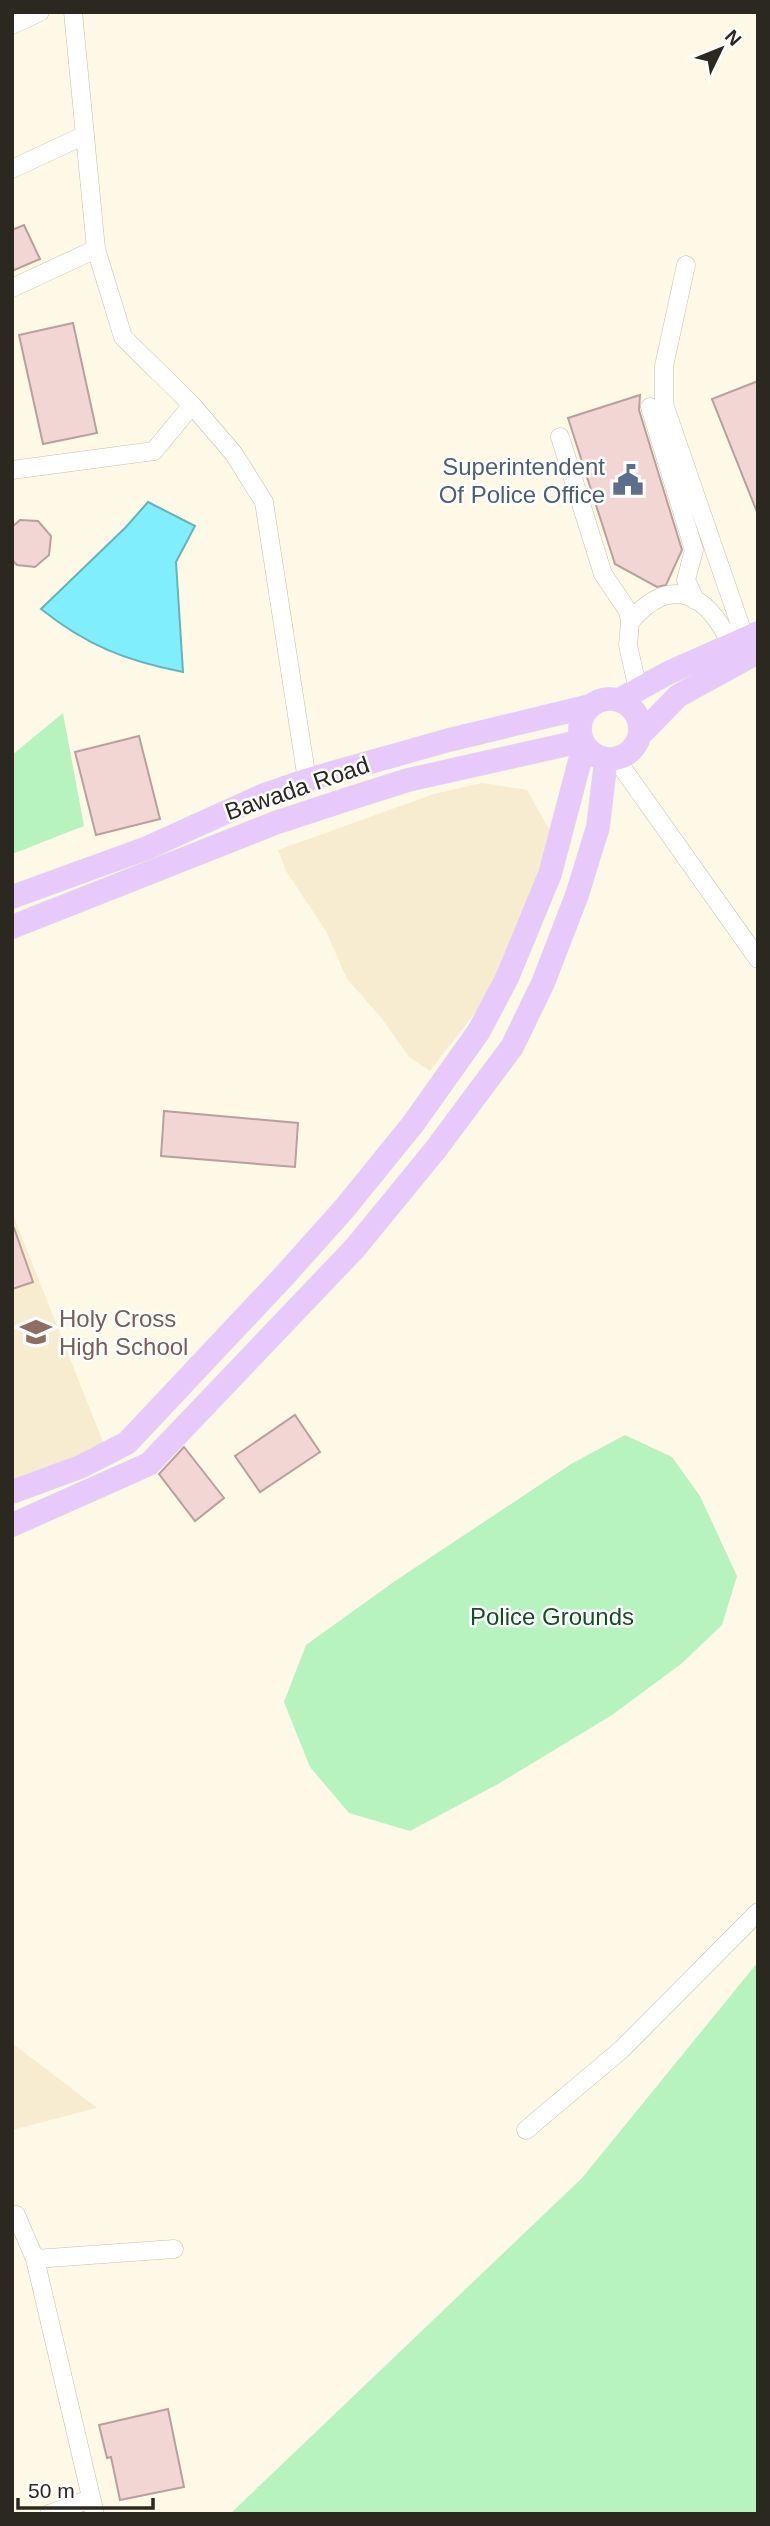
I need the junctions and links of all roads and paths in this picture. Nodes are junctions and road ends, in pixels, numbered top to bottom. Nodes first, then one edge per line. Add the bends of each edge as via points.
1 (40, 12) edge
2 (73, 12) edge
3 (12, 25) edge
4 (85, 135) junction
5 (12, 169) edge
6 (96, 249) junction
7 (687, 265) dead end
8 (12, 288) edge
9 (192, 405) junction
10 (650, 407) dead end
11 (560, 437) dead end
12 (12, 470) edge
13 (695, 600) junction
14 (630, 622) junction
15 (748, 642) edge
16 (628, 695) junction
17 (590, 706) junction
18 (640, 735) junction
19 (583, 743) junction
20 (611, 760) junction
21 (307, 780) junction
22 (12, 897) edge
23 (12, 927) edge
24 (758, 959) edge
25 (128, 1443) junction
26 (149, 1464) junction
27 (12, 1492) edge
28 (12, 1525) edge
29 (758, 1913) edge
30 (526, 2130) dead end
31 (12, 2214) edge
32 (174, 2249) dead end
33 (35, 2259) junction
34 (92, 2507) edge
35 (49, 2514) edge

1 - 3 street
2 - 4 street
4 - 5 street
4 - 6 street
6 - 8 street
6 - 9 street via 123,337
7 - 15 street via 664,366 664,404
9 - 12 street via 154,451
9 - 21 street via 234,454 264,502
10 - 13 street via 694,550 686,580
11 - 14 street via 603,574 621,598
13 - 14 street via 684,594 671,595 647,604
13 - 15 street
14 - 16 street
15 - 16 main road via 668,673
15 - 18 main road via 678,695
16 - 17 main road
16 - 18 main road
17 - 19 main road via 579,729
17 - 21 main road, Bawada Road
18 - 20 main road via 631,751
19 - 20 main road via 590,752
19 - 23 main road via 408,780 324,807
19 - 25 main road via 550,874 507,978 479,1031 413,1124 344,1209
20 - 24 street
20 - 26 main road via 598,827 577,895 512,1047 355,1248
21 - 22 main road, Bawada Road via 147,848
25 - 26 main road
25 - 27 main road
26 - 28 main road
29 - 30 street via 622,2049
31 - 33 street
32 - 33 street
33 - 34 street
34 - 35 street

